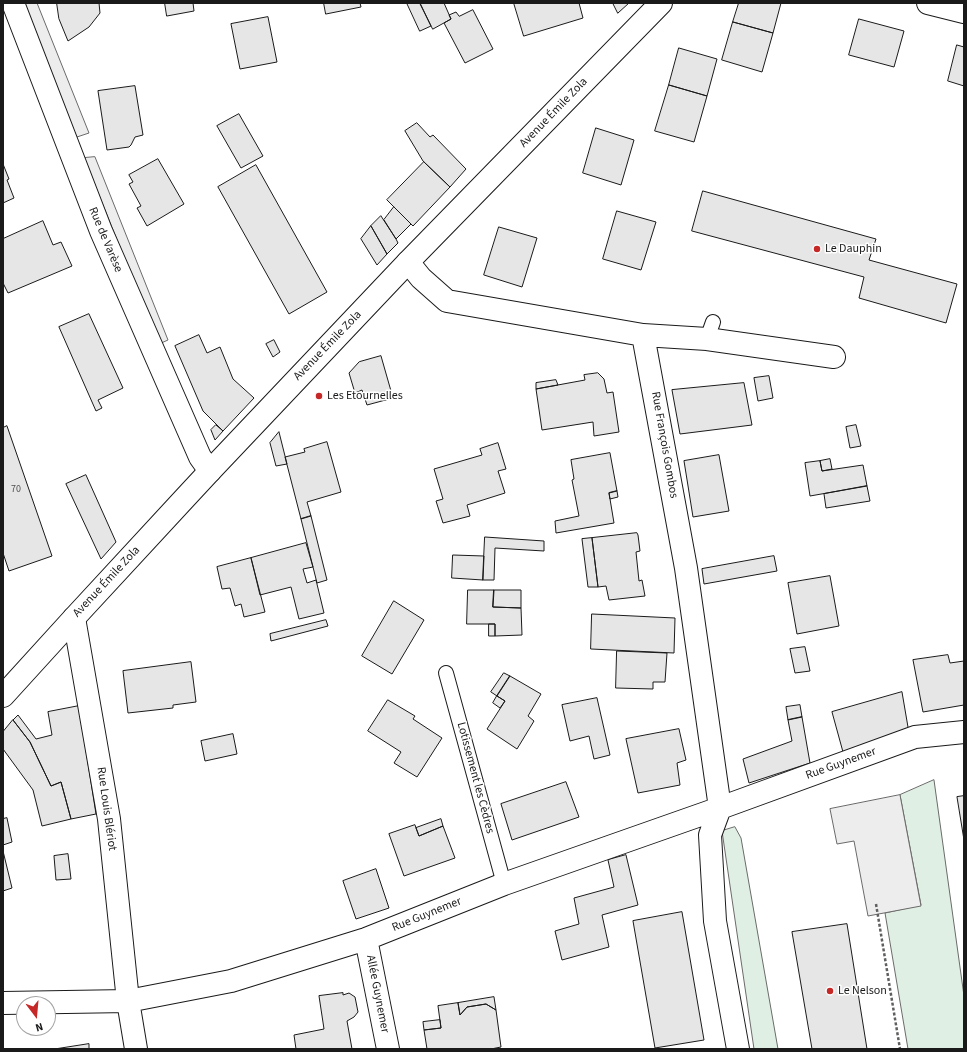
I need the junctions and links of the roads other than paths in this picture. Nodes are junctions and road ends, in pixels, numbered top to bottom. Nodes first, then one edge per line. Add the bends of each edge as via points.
1 (13, 3) edge
2 (661, 3) edge
3 (928, 3) edge
4 (964, 12) edge
5 (408, 262) junction
6 (643, 335) junction
7 (834, 357) dead end
8 (210, 471) junction
9 (74, 618) junction
10 (446, 672) dead end
11 (3, 696) edge
12 (964, 732) edge
13 (720, 808) junction
14 (504, 884) junction
15 (366, 939) junction
16 (128, 1001) junction
17 (3, 1003) edge
18 (136, 1049) edge
19 (388, 1049) edge
20 (738, 1049) edge

1 - 8 street, Rue de Varèse via 101,231 200,457
2 - 5 street, Avenue Émile Zola
3 - 4 street
5 - 6 street via 421,278 447,301
5 - 8 street, Avenue Émile Zola
6 - 7 street via 710,331
6 - 13 street, Rue François Gombos via 686,568
8 - 9 street, Avenue Émile Zola
9 - 11 street, Avenue Émile Zola
9 - 16 street, Rue Louis Blériot via 109,819
10 - 14 lane, Lotissement les Cèdres
12 - 13 street, Rue Guynemer via 915,737
13 - 14 street, Rue Guynemer
13 - 20 street via 710,835 715,922
14 - 15 street, Rue Guynemer
15 - 16 street, Rue Guynemer via 231,981
15 - 19 street, Allée Guynemer
16 - 17 street, Rue Guynemer
16 - 18 street, Rue Louis Blériot

